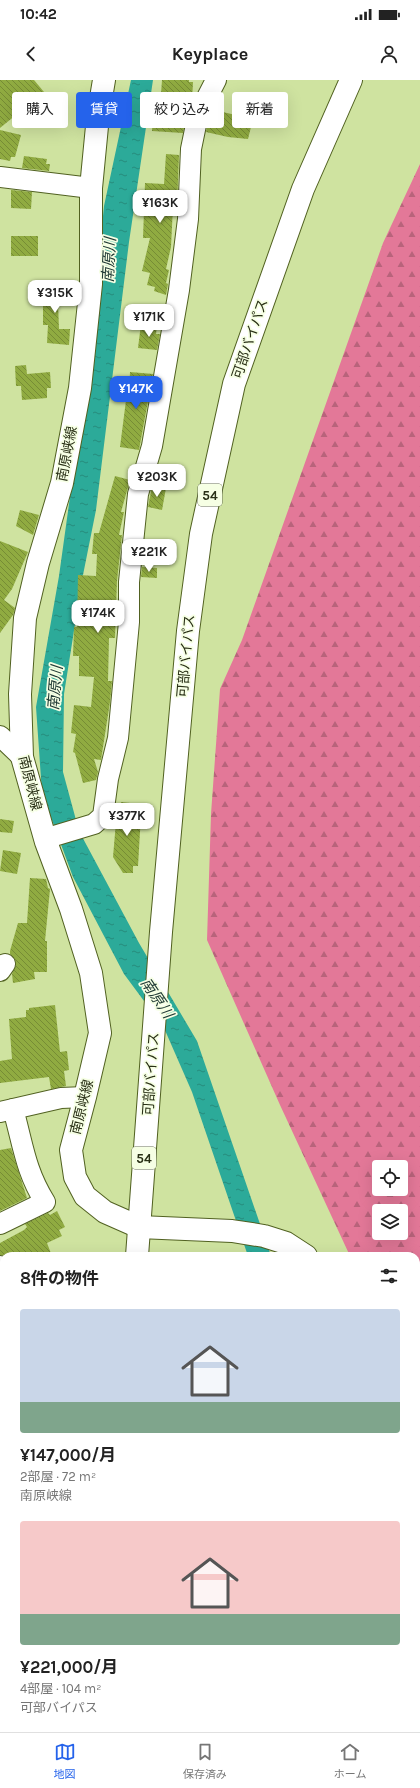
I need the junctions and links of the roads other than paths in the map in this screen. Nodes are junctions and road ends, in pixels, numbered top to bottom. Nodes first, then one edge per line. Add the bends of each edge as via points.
1 (104, 80) edge
2 (216, 80) edge
3 (351, 80) edge
4 (0, 177) edge
5 (91, 188) junction
6 (0, 736) edge
7 (22, 757) junction
8 (50, 839) junction
9 (85, 1097) junction
10 (6, 1111) edge
11 (0, 1224) edge
12 (139, 1227) junction
13 (137, 1252) edge
14 (299, 1252) edge

1 - 5 main road, 南原峡線
2 - 8 street via 198,116 191,149 188,219 179,290 152,446 138,494 118,738 108,779 103,816 94,824
3 - 12 main road, 可部バイパス / 54 via 303,189 234,384 201,534 188,632 161,932
4 - 5 street
5 - 7 main road, 南原峡線 via 91,284 80,388 62,483 38,563 25,618 20,694
6 - 7 street
7 - 8 main road, 南原峡線
8 - 9 main road, 南原峡線 via 91,973 100,1033
9 - 10 street via 61,1098
9 - 12 main road, 南原峡線 via 71,1150 74,1177 85,1196 105,1212
10 - 11 street via 22,1140 30,1176 45,1202
12 - 13 main road, 可部バイパス / 54
12 - 14 main road, 南原峡線 via 232,1231 264,1236

